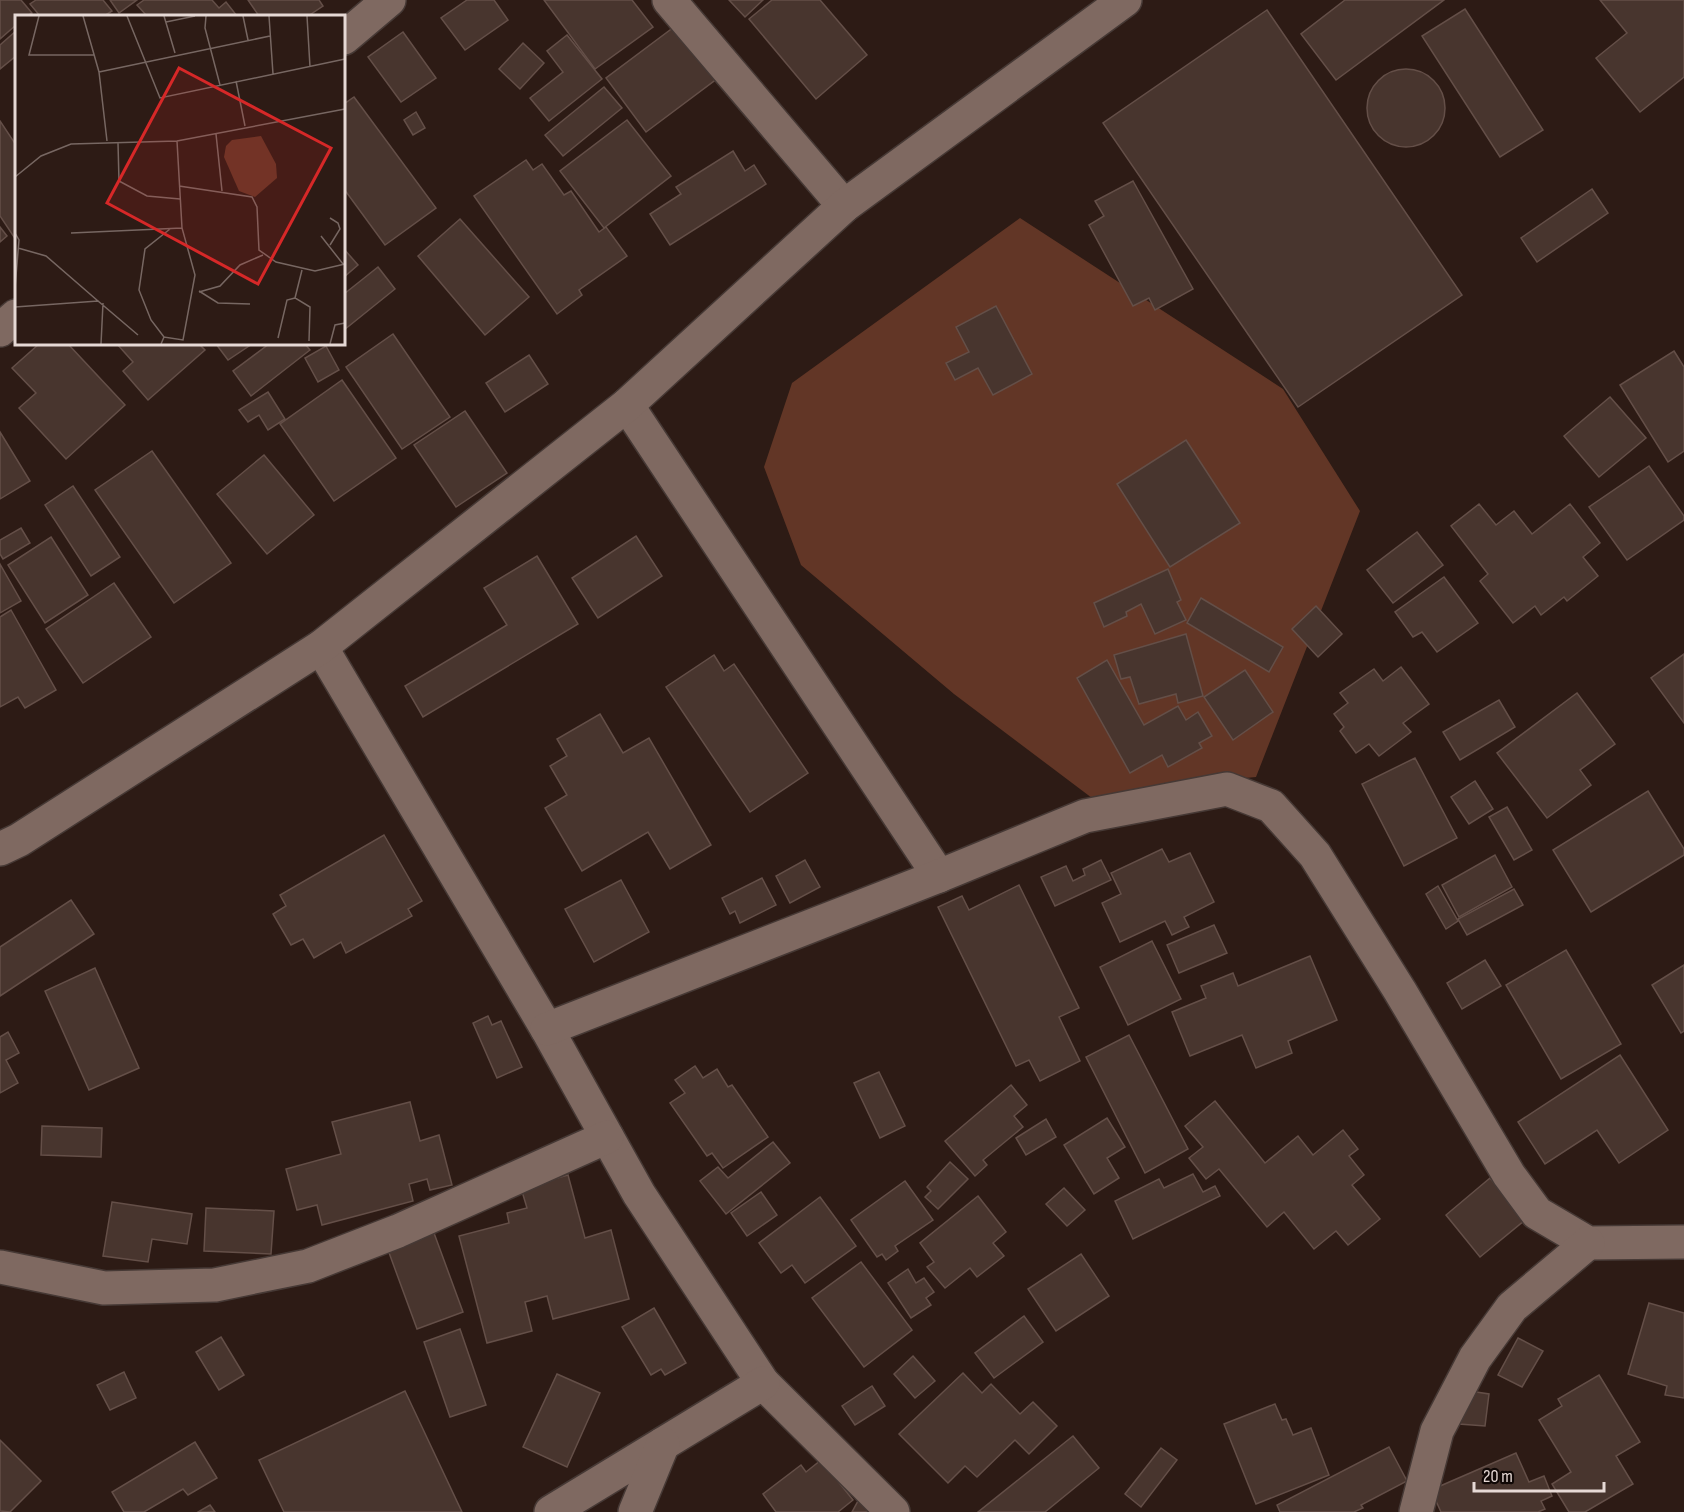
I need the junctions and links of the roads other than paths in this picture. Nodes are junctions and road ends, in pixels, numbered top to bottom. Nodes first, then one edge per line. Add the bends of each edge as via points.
1 (389, 0) edge
2 (669, 0) edge
3 (1125, 0) edge
4 (345, 37) edge
5 (844, 206) junction
6 (15, 317) edge
7 (0, 330) edge
8 (627, 405) junction
9 (321, 647) junction
10 (0, 849) edge
11 (939, 876) junction
12 (547, 1029) junction
13 (607, 1137) junction
14 (1684, 1242) edge
15 (1588, 1243) junction
16 (0, 1266) edge
17 (763, 1383) junction
18 (663, 1444) junction
19 (551, 1512) edge
20 (635, 1512) edge
21 (893, 1512) edge
22 (1416, 1512) edge

1 - 4 street
2 - 5 street
3 - 5 street
5 - 8 street
6 - 7 street
8 - 9 street
8 - 11 street
9 - 10 street
9 - 12 street
11 - 12 street
11 - 15 street via 1085,816 1227,789 1271,806 1315,855 1509,1175 1537,1213
12 - 13 street
13 - 16 street via 398,1231 308,1266 215,1285 104,1288
13 - 17 street via 639,1194
14 - 15 street
15 - 22 street via 1512,1307 1475,1358 1437,1431
17 - 18 street
17 - 21 street
18 - 19 street
18 - 20 street

